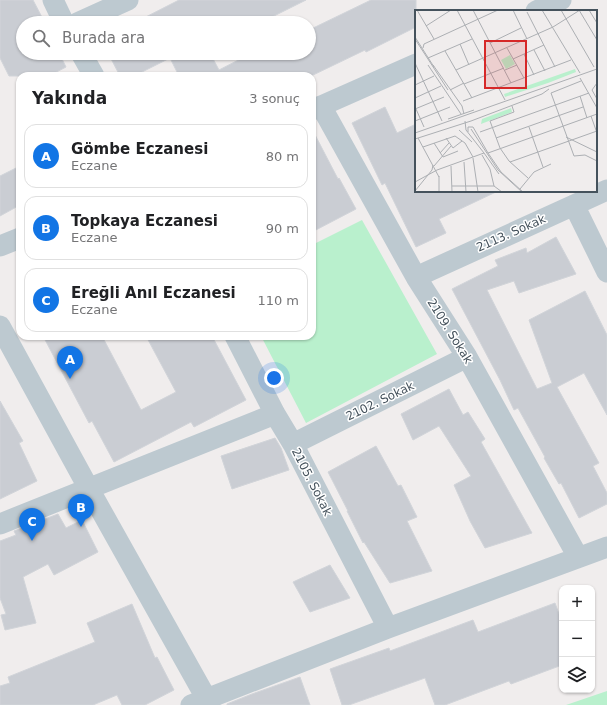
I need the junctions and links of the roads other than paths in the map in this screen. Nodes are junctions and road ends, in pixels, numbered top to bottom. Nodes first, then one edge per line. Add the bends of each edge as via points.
1 (53, 0) edge
2 (128, 0) edge
3 (561, 0) edge
4 (538, 10) edge
5 (61, 16) edge
6 (93, 16) edge
7 (85, 60) edge
8 (415, 64) edge
9 (92, 72) edge
10 (317, 108) edge
11 (607, 190) edge
12 (574, 205) junction
13 (16, 240) edge
14 (0, 246) edge
15 (607, 272) edge
16 (416, 277) junction
17 (0, 326) edge
18 (237, 340) edge
19 (467, 357) junction
20 (275, 414) junction
21 (293, 444) junction
22 (89, 489) junction
23 (0, 524) edge
24 (607, 547) edge
25 (578, 557) junction
26 (388, 628) junction
27 (202, 703) edge

1 - 5 street
2 - 6 street
3 - 4 street
7 - 9 street
8 - 10 street
10 - 16 street, 2109. Sokak
11 - 12 street, 2113. Sokak
12 - 15 street
12 - 16 street, 2113. Sokak
13 - 14 street
16 - 19 street, 2109. Sokak
17 - 22 street
18 - 20 street, 2105. Sokak
19 - 21 street, 2102. Sokak
19 - 25 street, 2109. Sokak
20 - 21 street, 2105. Sokak
20 - 22 street
21 - 26 street, 2105. Sokak
22 - 23 street
22 - 27 street
24 - 25 street
25 - 26 street
26 - 27 street

